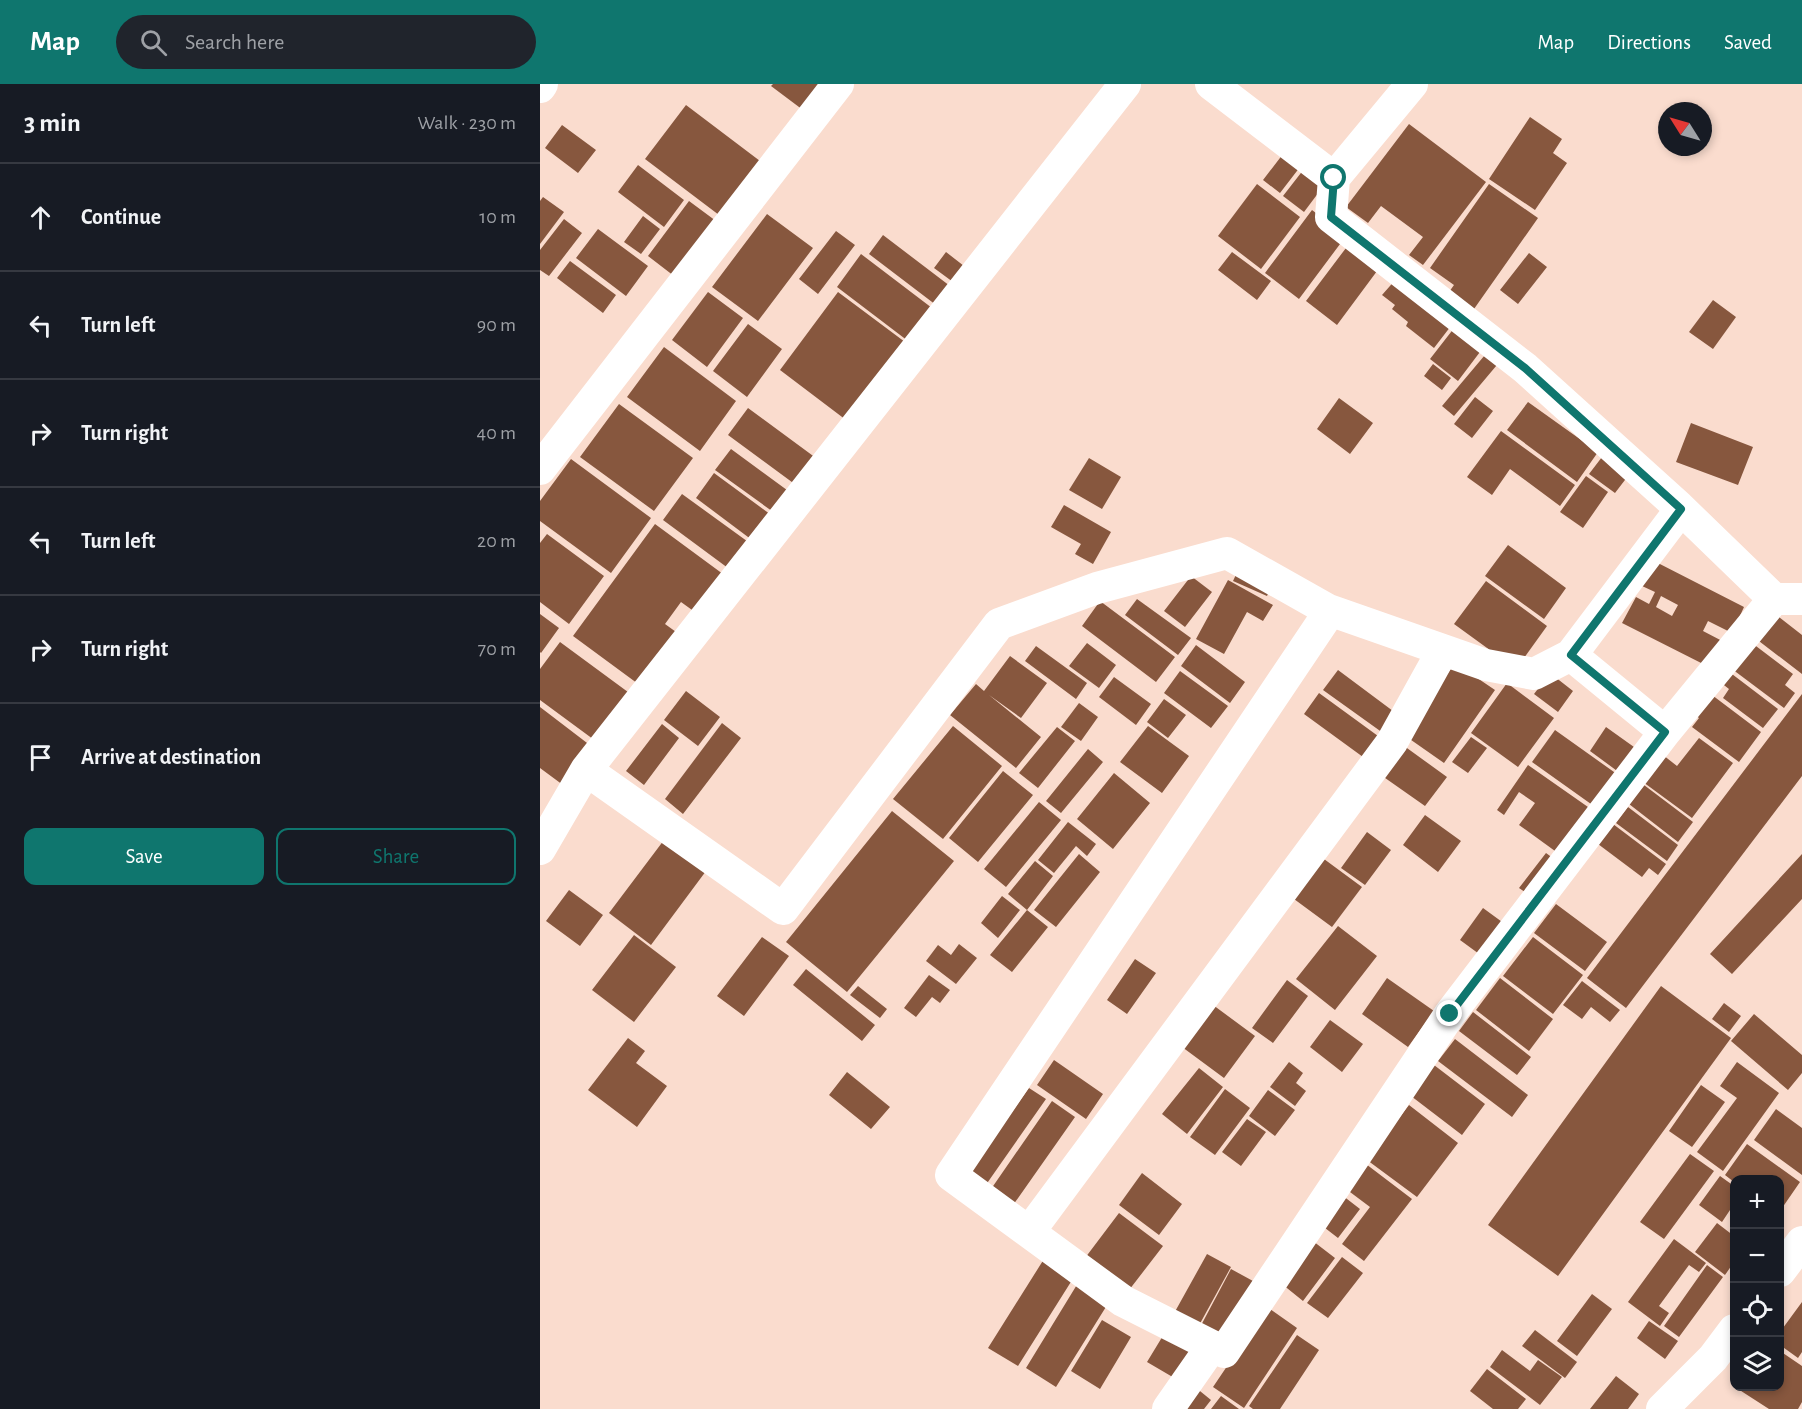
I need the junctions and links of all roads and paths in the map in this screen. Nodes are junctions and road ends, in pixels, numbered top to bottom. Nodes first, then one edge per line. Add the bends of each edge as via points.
1 (838, 84) edge
2 (1125, 84) edge
3 (1211, 84) edge
4 (1412, 84) edge
5 (1334, 178) junction
6 (540, 469) edge
7 (1681, 509) junction
8 (1788, 599) edge
9 (1326, 609) junction
10 (1443, 650) junction
11 (1571, 655) junction
12 (1665, 732) junction
13 (586, 770) junction
14 (540, 849) edge
15 (1029, 1232) junction
16 (1802, 1242) edge
17 (1784, 1265) edge
18 (1730, 1335) edge
19 (1212, 1346) junction
20 (1168, 1409) edge
21 (1662, 1409) edge

1 - 6 street
2 - 13 street
3 - 5 street
4 - 5 street
5 - 7 street via 1331,217 1525,368
7 - 8 street
7 - 11 street
8 - 12 street
9 - 10 street
9 - 13 street via 1227,553 1097,588 999,624 783,909
9 - 15 street via 1330,611 951,1175
10 - 11 street via 1486,665 1534,674
10 - 15 street via 1392,742
11 - 12 street
12 - 19 street via 1450,1014 1224,1352
13 - 14 street
15 - 19 street via 1123,1301
16 - 17 street
18 - 21 street
19 - 20 street

